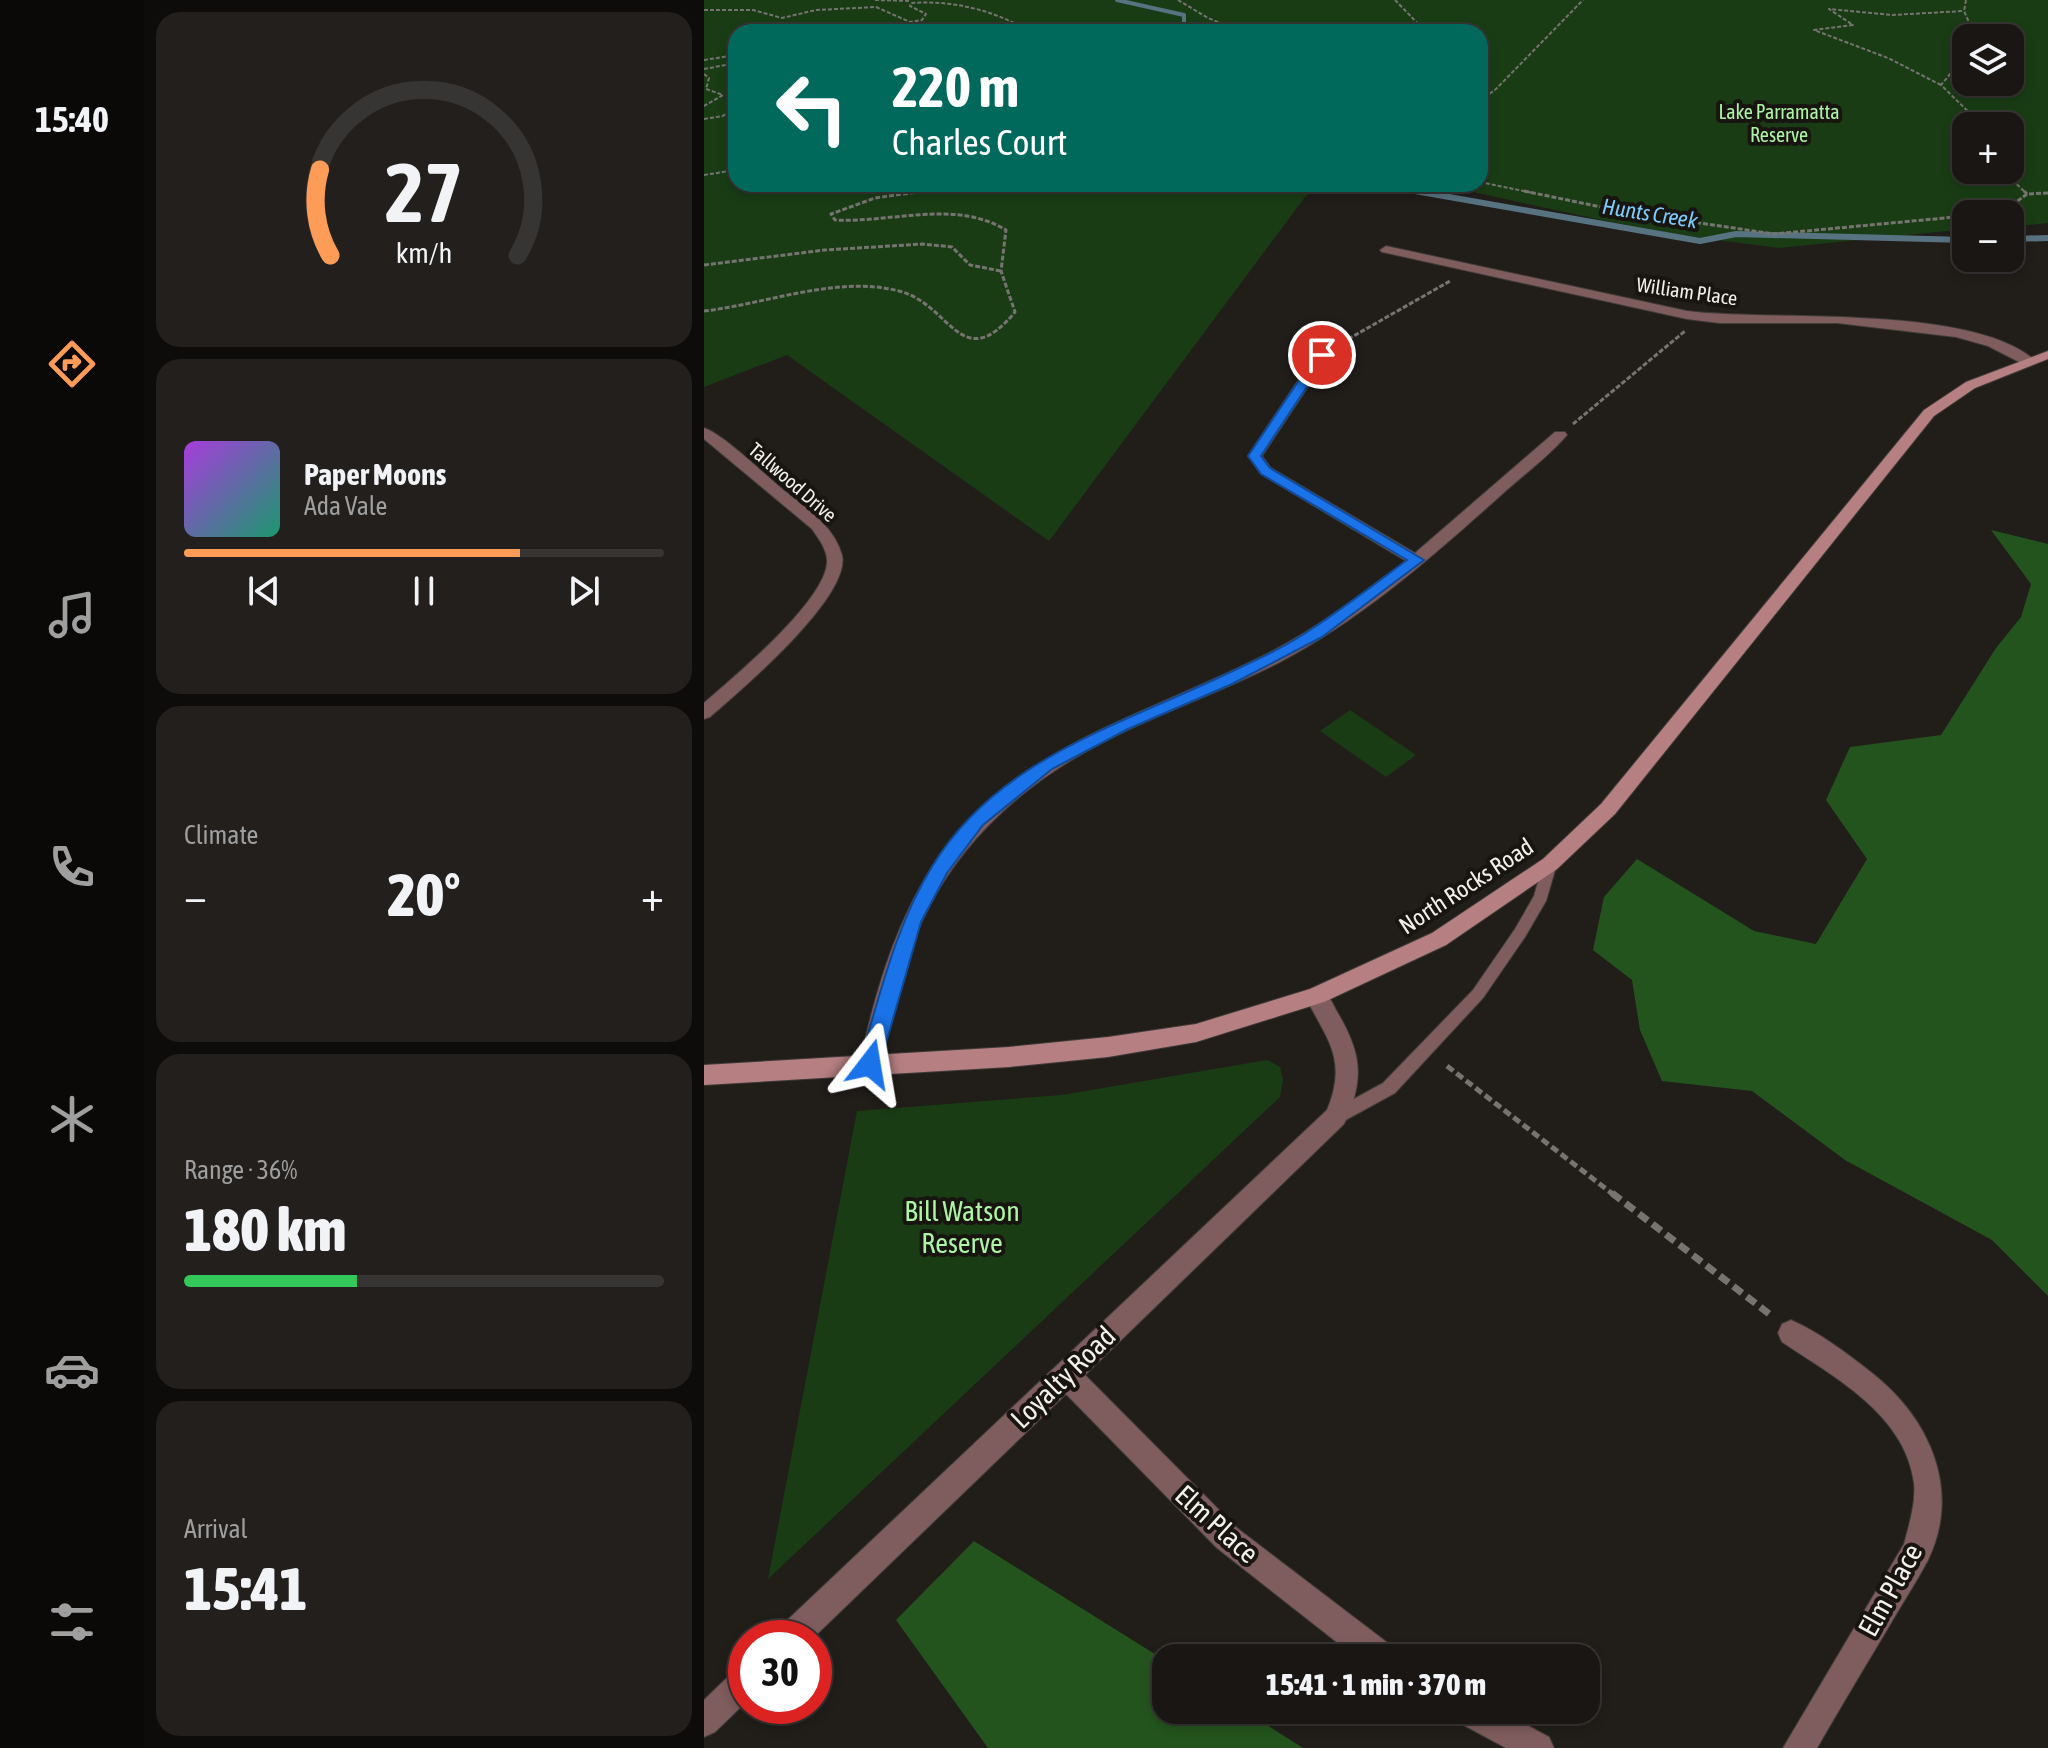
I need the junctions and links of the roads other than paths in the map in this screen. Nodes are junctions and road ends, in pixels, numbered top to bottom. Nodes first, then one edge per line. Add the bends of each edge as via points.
1 (1386, 250) dead end
2 (1322, 355) road end
3 (2048, 355) edge
4 (2030, 362) junction
5 (704, 432) edge
6 (1560, 435) road end
7 (1416, 560) junction
8 (704, 713) edge
9 (1550, 864) junction
10 (1316, 996) junction
11 (870, 1064) junction
12 (704, 1075) edge
13 (1336, 1117) junction
14 (1791, 1333) road end
15 (1066, 1375) junction
16 (810, 1620) edge
17 (1364, 1644) edge
18 (728, 1698) edge
19 (704, 1721) edge
20 (1493, 1724) edge
21 (1538, 1748) edge
22 (1799, 1748) edge

1 - 4 street, William Place via 1701,317 1837,319 1957,333
2 - 7 street via 1255,456 1266,471
3 - 4 main road, North Rocks Road
4 - 9 main road, North Rocks Road via 1956,391 1929,413 1608,809
5 - 8 street, Tallwood Drive via 818,526 835,564 833,577 806,615
6 - 7 street
7 - 11 street via 1316,634 1046,765 977,821 940,868 911,921
9 - 10 main road, North Rocks Road via 1439,939
9 - 13 lane, Loyalty Road via 1541,897 1478,994 1389,1088
10 - 11 main road, North Rocks Road via 1196,1033 1108,1047
10 - 13 street, Loyalty Road via 1343,1042 1349,1067 1347,1093
11 - 12 main road, North Rocks Road
13 - 15 street, Loyalty Road
14 - 22 street, Elm Place via 1885,1398 1918,1448 1928,1483 1917,1550
15 - 16 street, Loyalty Road
15 - 17 street, Elm Place via 1227,1538
18 - 19 street
20 - 21 street

